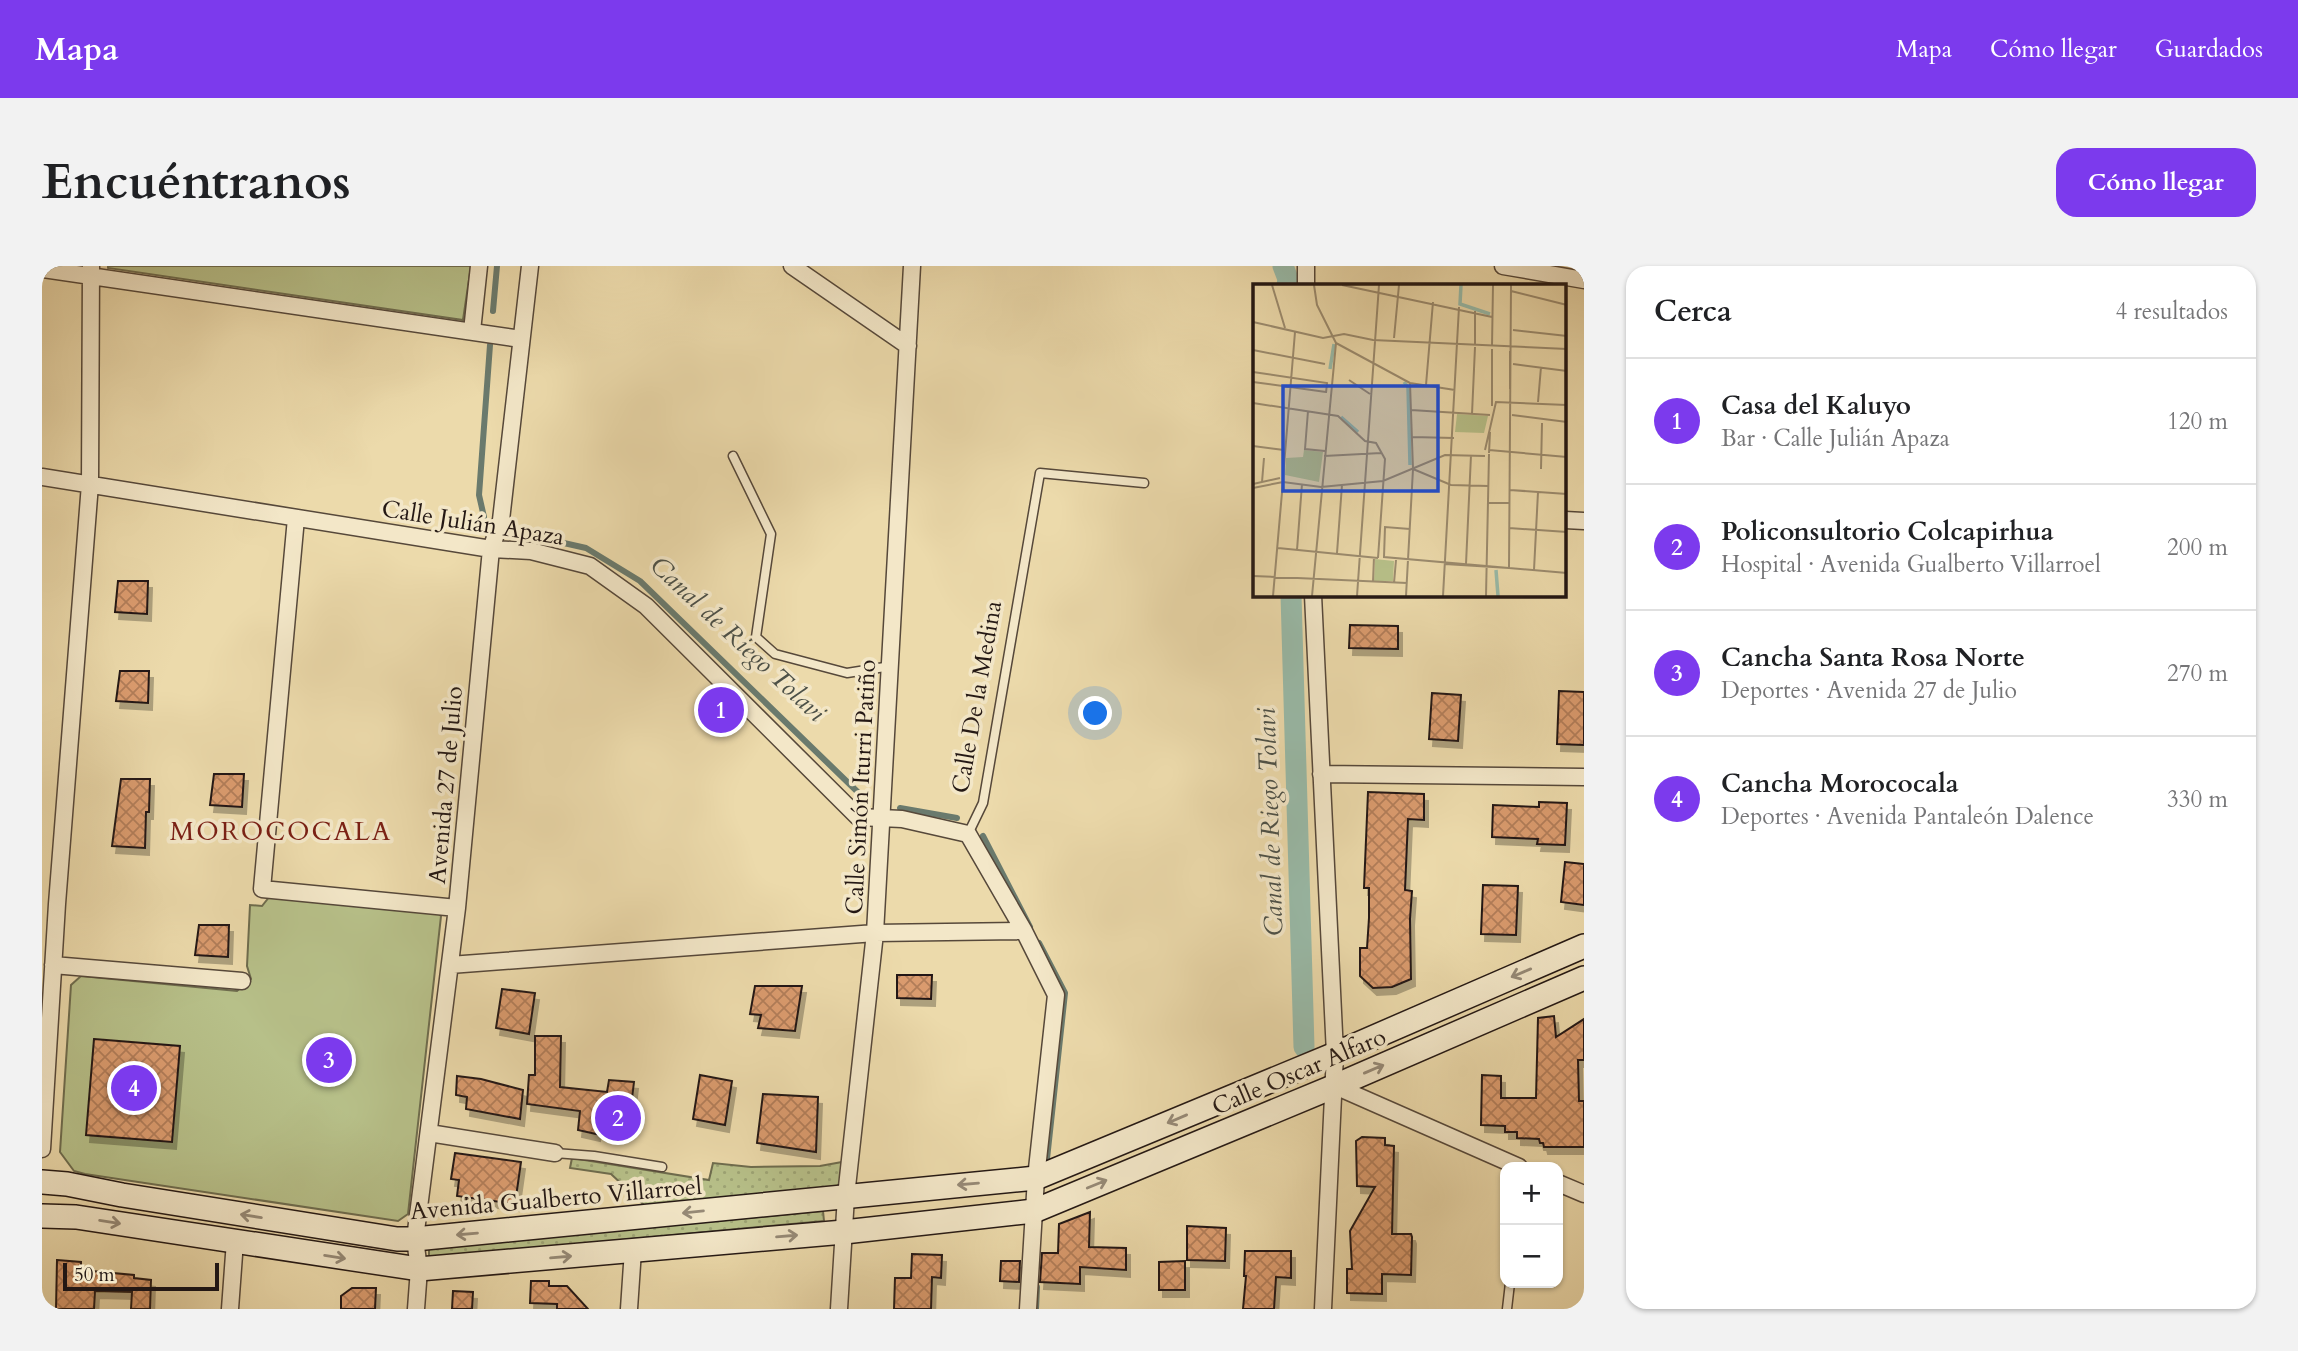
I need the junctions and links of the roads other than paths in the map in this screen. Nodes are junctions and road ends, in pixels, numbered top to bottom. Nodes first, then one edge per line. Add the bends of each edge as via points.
1 (479, 266) edge
2 (530, 266) edge
3 (792, 266) edge
4 (912, 266) edge
5 (1306, 266) edge
6 (1503, 266) edge
7 (42, 269) edge
8 (91, 271) edge
9 (1584, 280) edge
10 (1306, 284) edge
11 (472, 331) junction
12 (520, 339) junction
13 (908, 346) junction
14 (733, 456) dead end
15 (42, 477) edge
16 (1144, 483) dead end
17 (90, 484) junction
18 (296, 518) junction
19 (1566, 520) edge
20 (1584, 521) edge
21 (491, 549) junction
22 (1313, 597) edge
23 (891, 666) junction
24 (1321, 774) junction
25 (1584, 777) edge
26 (883, 819) junction
27 (968, 834) junction
28 (49, 903) edge
29 (457, 908) junction
30 (1024, 931) junction
31 (875, 933) junction
32 (1584, 946) edge
33 (53, 965) junction
34 (450, 965) junction
35 (1584, 978) edge
36 (242, 981) dead end
37 (1335, 1054) junction
38 (1335, 1086) junction
39 (429, 1133) junction
40 (42, 1149) edge
41 (555, 1153) joint
42 (1508, 1162) edge
43 (662, 1167) dead end
44 (1036, 1178) junction
45 (42, 1182) edge
46 (1563, 1185) edge
47 (1584, 1194) edge
48 (846, 1196) junction
49 (1034, 1211) junction
50 (42, 1216) edge
51 (844, 1232) junction
52 (415, 1240) junction
53 (235, 1241) junction
54 (634, 1250) junction
55 (419, 1269) junction
56 (1509, 1288) edge
57 (230, 1309) edge
58 (416, 1309) edge
59 (629, 1309) edge
60 (839, 1309) edge
61 (1028, 1309) edge
62 (1324, 1309) edge
63 (1507, 1309) edge

1 - 11 street
2 - 12 street, Avenida 27 de Julio
3 - 13 street
4 - 13 street, Calle Simón Iturri Patiño
5 - 10 street
6 - 9 street
7 - 8 street
8 - 11 street
8 - 17 street
11 - 12 street
12 - 21 street, Avenida 27 de Julio via 501,520
13 - 23 street, Calle Simón Iturri Patiño
14 - 23 lane via 771,534 756,637 775,653 847,673
15 - 17 street, Calle Julián Apaza
16 - 27 lane, Calle De la Medina via 1040,473 983,803
17 - 18 street, Calle Julián Apaza
17 - 28 street
18 - 21 street, Calle Julián Apaza
18 - 29 street via 262,888
19 - 20 street
21 - 26 street, Calle Julián Apaza via 531,551 590,566 646,606 858,817
21 - 29 street, Avenida 27 de Julio
22 - 24 street
23 - 26 street, Calle Simón Iturri Patiño
24 - 25 street
24 - 37 street
26 - 27 street, Calle Julián Apaza
26 - 31 street, Calle Simón Iturri Patiño
27 - 30 street
28 - 33 street
29 - 34 street, Avenida 27 de Julio
30 - 31 street
30 - 44 street via 1056,995
31 - 34 street
31 - 48 street, Calle Simón Iturri Patiño
32 -> 37 main road, Calle Oscar Alfaro
33 - 36 street
33 - 40 street
34 - 39 street, Avenida 27 de Julio
38 -> 35 main road, Calle Oscar Alfaro
37 - 38 street
37 -> 44 main road, Calle Oscar Alfaro
38 - 42 street
49 -> 38 main road, Calle Oscar Alfaro
38 - 62 street
39 - 41 street
39 - 52 street, Avenida 27 de Julio
41 - 43 lane
44 -> 48 main road, Avenida Gualberto Villarroel
44 - 49 street
52 -> 45 main road, Avenida Gualberto Villarroel
46 - 47 street
48 - 51 street, Calle Simón Iturri Patiño
48 -> 52 main road, Avenida Gualberto Villarroel
49 - 51 main road
49 - 61 street
50 -> 53 main road
54 -> 51 main road
51 - 60 street, Calle Simón Iturri Patiño
52 - 55 street, Avenida 27 de Julio
53 -> 55 main road
53 - 57 street
55 -> 54 main road
54 - 59 street
55 - 58 street, Avenida 27 de Julio
56 - 63 lane

